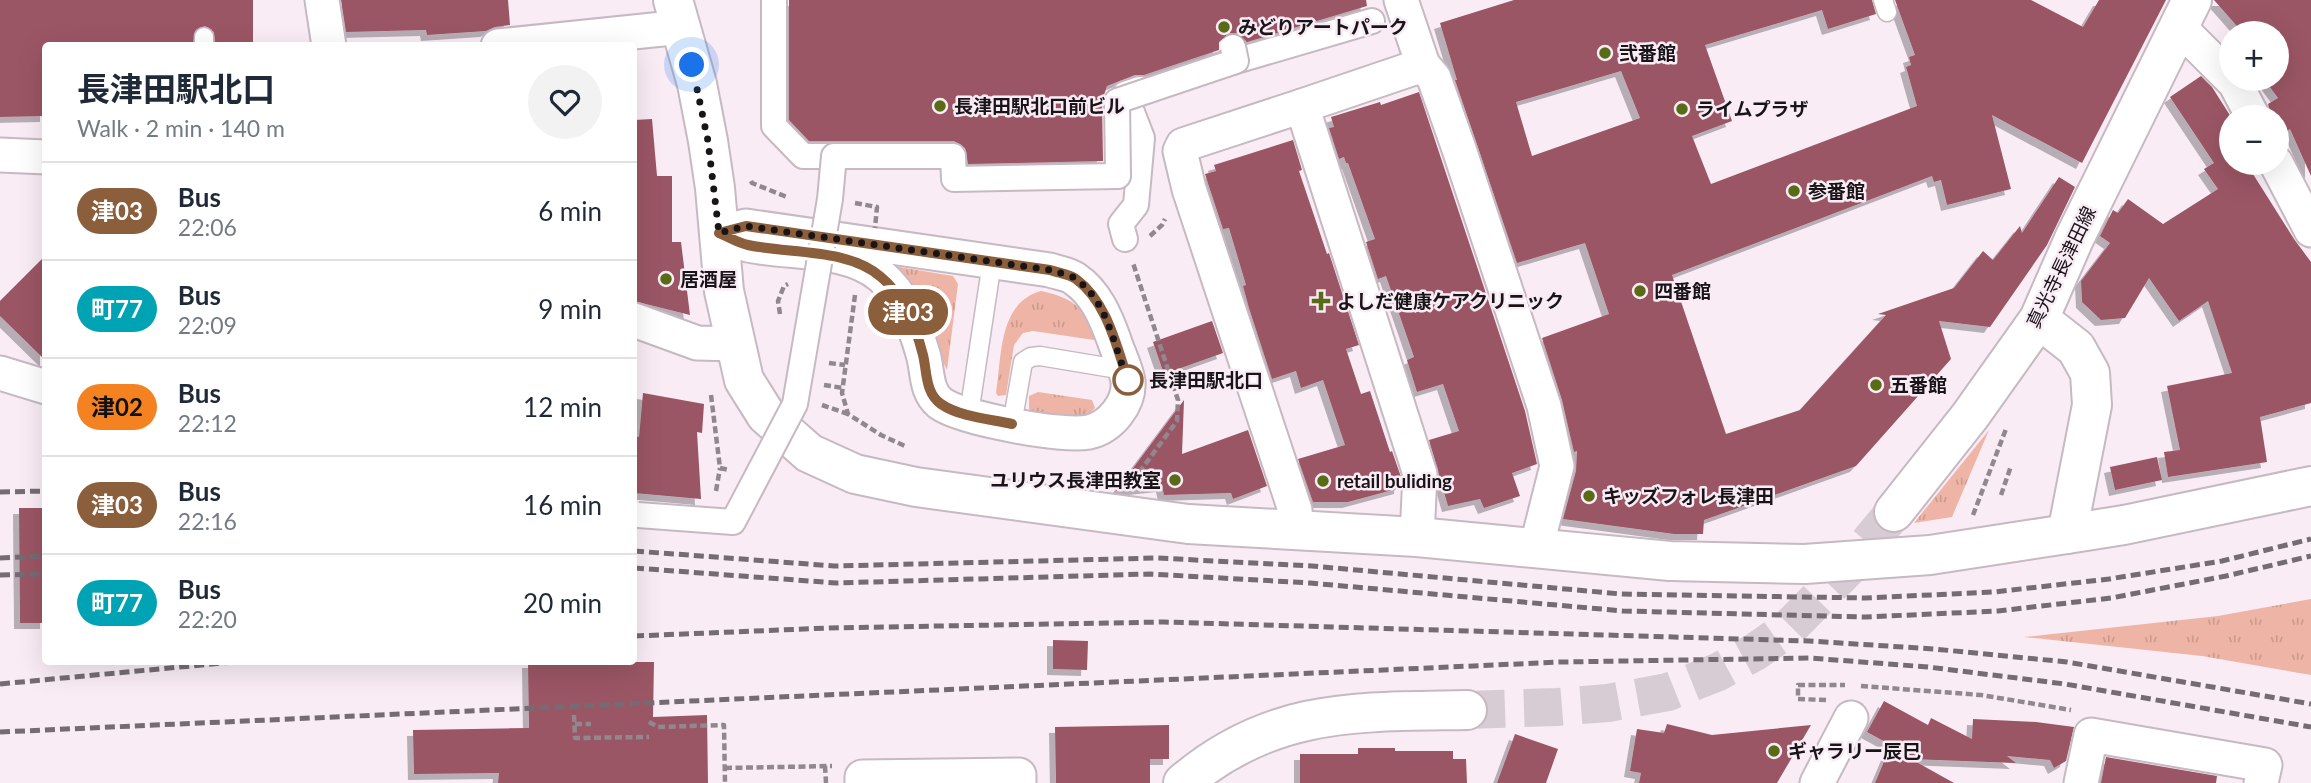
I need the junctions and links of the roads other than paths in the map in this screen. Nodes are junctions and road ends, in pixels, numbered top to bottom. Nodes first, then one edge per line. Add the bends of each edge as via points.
1 (322, 0) edge
2 (774, 0) edge
3 (1401, 0) edge
4 (677, 13) edge
5 (2185, 14) edge
6 (1373, 21) dead end
7 (328, 42) edge
8 (520, 42) edge
9 (1233, 47) dead end
10 (1423, 65) junction
11 (2247, 105) edge
12 (1302, 106) junction
13 (0, 155) edge
14 (834, 156) junction
15 (42, 157) edge
16 (2282, 175) edge
17 (2311, 230) edge
18 (719, 233) junction
19 (1125, 239) dead end
20 (992, 262) junction
21 (2039, 319) junction
22 (637, 321) edge
23 (736, 344) junction
24 (1124, 370) junction
25 (0, 373) edge
26 (42, 386) edge
27 (970, 414) junction
28 (1012, 424) junction
29 (2311, 486) edge
30 (1894, 512) tunnel mouth
31 (638, 515) dead end
32 (1297, 531) junction
33 (2067, 534) junction
34 (1417, 537) junction
35 (1536, 549) junction
36 (1467, 710) tunnel mouth
37 (1850, 718) dead end
38 (849, 774) edge
39 (1019, 783) edge
40 (1183, 783) edge
41 (1817, 783) edge
42 (2081, 783) edge
43 (2261, 783) edge

1 - 7 street
2 - 14 street via 774,126 803,156
3 - 10 street
4 - 8 street
4 - 18 street via 708,141
5 - 11 street
5 - 21 street, 真光寺長津田線
6 - 19 street via 1125,94 1142,138 1136,205 1121,224
9 - 14 street, bridge via 1237,61 1117,101 1118,176 954,179 953,156
10 - 12 street
10 - 35 street via 1434,78 1544,406 1557,466
12 - 32 street via 1183,145 1180,151 1295,510
12 - 34 street via 1420,474
13 - 15 street
14 - 31 street, bridge via 804,382 733,522 673,510
16 - 17 street
18 - 20 street via 746,226
18 - 23 street via 724,291
18 - 27 street via 746,244 839,258 881,276 899,295 911,319 933,396 941,404
20 - 24 street via 1075,278 1105,314
20 - 27 lane
21 - 30 street, 真光寺長津田線
21 - 33 street via 2076,348 2090,373 2092,405
22 - 23 street via 696,342
23 - 32 street via 744,380 766,415 809,453 855,474 916,487 1174,522
24 - 28 street via 1127,394 1121,407 1090,432
24 - 28 lane via 1031,357 1023,362
25 - 26 street
27 - 28 street
29 - 33 street
32 - 34 street
33 - 35 street via 1930,555 1805,564 1670,561
34 - 35 street
36 - 40 street via 1317,717 1242,743
37 - 41 street
38 - 39 street via 1019,775
42 - 43 street via 2091,736 2265,765

